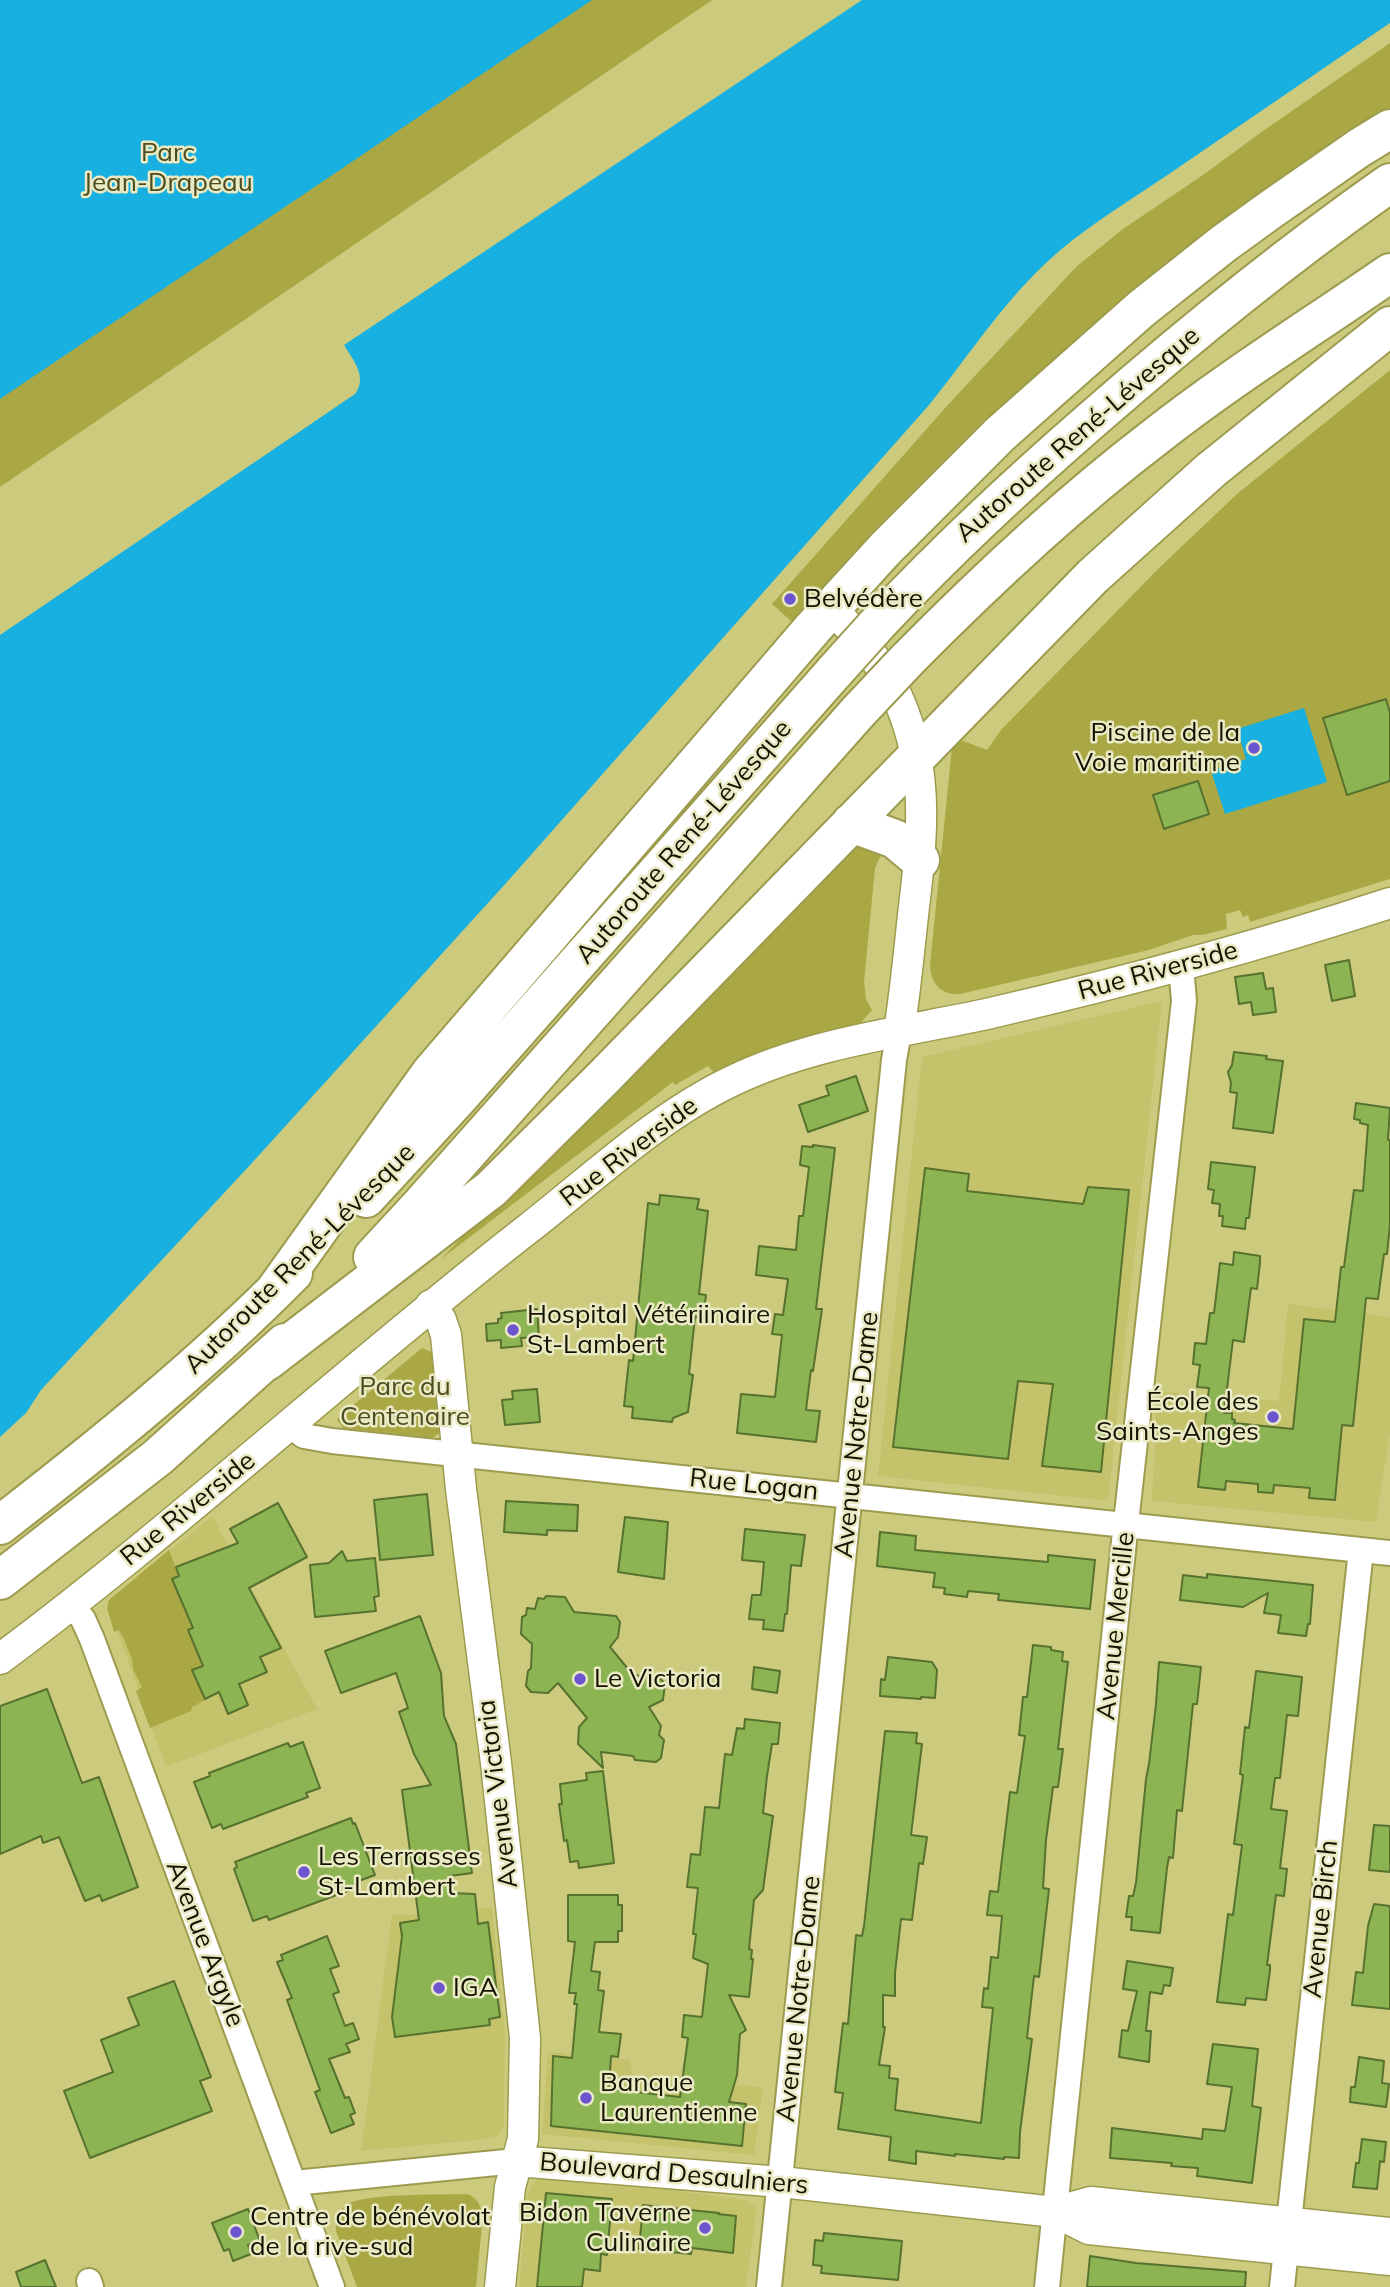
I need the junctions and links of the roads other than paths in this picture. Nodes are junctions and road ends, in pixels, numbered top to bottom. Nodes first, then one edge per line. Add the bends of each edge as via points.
1 (1390, 129) edge
2 (1390, 183) edge
3 (1390, 273) edge
4 (1390, 326) edge
5 (831, 608) junction
6 (916, 757) junction
7 (851, 823) junction
8 (920, 860) junction
9 (1390, 903) edge
10 (1181, 966) junction
11 (899, 1032) junction
12 (274, 1292) junction
13 (431, 1305) junction
14 (267, 1361) junction
15 (289, 1425) junction
16 (457, 1454) junction
17 (850, 1495) junction
18 (1126, 1524) junction
19 (0, 1525) edge
20 (1361, 1550) junction
21 (1390, 1553) edge
22 (0, 1580) edge
23 (71, 1605) junction
24 (0, 1659) edge
25 (516, 2161) junction
26 (780, 2182) junction
27 (294, 2183) junction
28 (1055, 2212) junction
29 (1390, 2233) edge
30 (1287, 2236) junction
31 (1390, 2260) edge
32 (332, 2287) edge
33 (500, 2287) edge
34 (769, 2287) edge
35 (1047, 2287) edge
36 (1282, 2287) edge

1 - 5 highway via 1223,244 1094,349 959,474
2 - 12 highway, Autoroute René-Lévesque, bridge via 1276,266 997,504 880,621 429,1131
3 - 14 highway, Autoroute René-Lévesque, bridge via 1201,403 1023,547 858,712 421,1205
4 - 6 highway via 1132,538
5 - 6 street, Avenue Notre-Dame via 891,684
5 - 12 highway via 430,1074
6 - 7 highway
6 - 8 street, Avenue Notre-Dame via 922,805
7 - 8 highway via 895,839
7 - 14 highway via 491,1189
8 - 11 street, Avenue Notre-Dame
9 - 10 street, Rue Riverside
10 - 11 street, Rue Riverside
10 - 18 street, Avenue Mercille via 1184,1001
11 - 13 street, Rue Riverside via 801,1054 708,1093 644,1137
11 - 17 street, Avenue Notre-Dame
12 - 19 highway, Autoroute René-Lévesque via 173,1385
13 - 15 street, Rue Riverside
13 - 16 street, Avenue Victoria via 446,1335
14 - 22 highway, Autoroute René-Lévesque via 166,1450
15 - 16 street, Rue Logan via 310,1437
15 - 23 street, Rue Riverside
16 - 17 street, Rue Logan
16 - 25 street, Avenue Victoria via 525,2038 523,2138
17 - 18 street, Rue Logan
17 - 26 street, Avenue Notre-Dame
18 - 20 street, Rue Logan
18 - 28 street, Avenue Mercille
20 - 21 street, Rue Logan
20 - 30 street, Avenue Birch
23 - 24 street, Rue Riverside
23 - 27 street, Avenue Argyle via 92,1639
25 - 26 street, Boulevard Desaulniers
25 - 27 street, Boulevard Desaulniers
25 - 33 street, Avenue Victoria
26 - 28 street, Boulevard Desaulniers
26 - 34 street, Avenue Notre-Dame
27 - 32 street, Avenue Argyle
28 - 30 street, Boulevard Desaulniers via 1091,2202
28 - 35 street, Avenue Mercille
29 - 30 street, Boulevard Desaulniers
30 - 31 street, Boulevard Desaulniers
30 - 36 street, Avenue Birch

